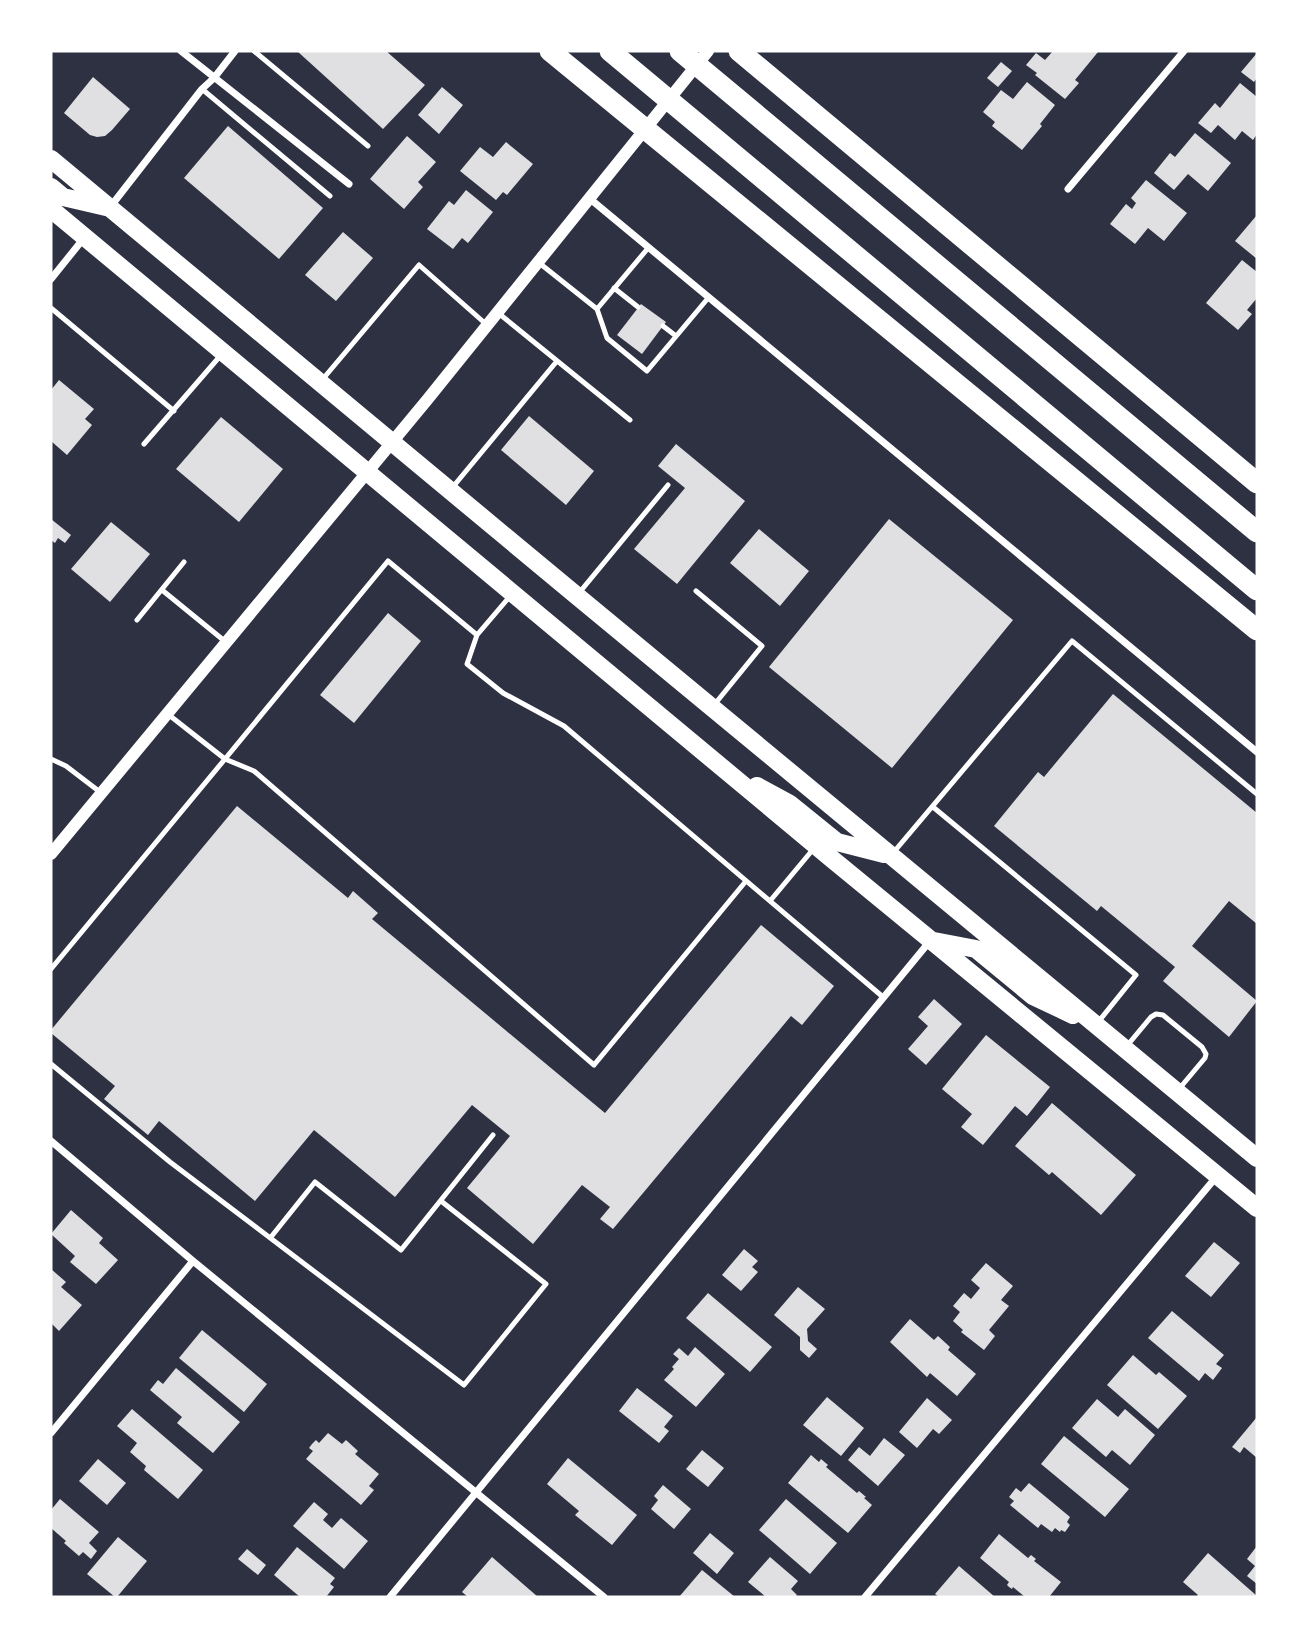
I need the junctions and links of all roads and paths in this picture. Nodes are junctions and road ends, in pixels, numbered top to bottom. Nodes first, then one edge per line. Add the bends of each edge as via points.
1 (181, 51) edge
2 (234, 51) edge
3 (254, 51) edge
4 (610, 51) edge
5 (680, 51) edge
6 (708, 51) edge
7 (739, 51) edge
8 (1184, 51) edge
9 (557, 56) edge
10 (214, 78) junction
11 (202, 89) junction
12 (368, 146) dead end
13 (51, 159) edge
14 (349, 184) dead end
15 (51, 187) edge
16 (1068, 189) dead end
17 (330, 196) dead end
18 (589, 198) junction
19 (110, 208) junction
20 (51, 209) edge
21 (85, 237) junction
22 (649, 247) junction
23 (538, 262) junction
24 (51, 279) edge
25 (614, 288) junction
26 (709, 297) junction
27 (638, 307) dead end
28 (51, 308) edge
29 (597, 309) junction
30 (497, 312) junction
31 (487, 325) junction
32 (663, 326) dead end
33 (677, 336) junction
34 (223, 352) junction
35 (557, 361) junction
36 (320, 383) junction
37 (174, 411) junction
38 (631, 420) dead end
39 (392, 442) junction
40 (144, 443) dead end
41 (367, 473) junction
42 (1257, 483) edge
43 (668, 485) dead end
44 (450, 490) junction
45 (1257, 532) edge
46 (184, 562) dead end
47 (162, 590) junction
48 (1257, 590) edge
49 (696, 591) dead end
50 (512, 593) junction
51 (576, 596) junction
52 (137, 620) dead end
53 (1257, 630) edge
54 (477, 635) junction
55 (227, 643) junction
56 (712, 707) junction
57 (168, 714) junction
58 (1257, 752) edge
59 (51, 759) edge
60 (225, 759) junction
61 (723, 769) junction
62 (102, 793) junction
63 (1257, 794) edge
64 (933, 807) junction
65 (816, 846) junction
66 (51, 854) edge
67 (891, 855) junction
68 (746, 881) junction
69 (770, 901) junction
70 (931, 940) junction
71 (51, 969) edge
72 (883, 997) junction
73 (1095, 1025) junction
74 (1124, 1049) junction
75 (51, 1064) edge
76 (1177, 1092) junction
77 (493, 1135) dead end
78 (51, 1141) edge
79 (1257, 1158) edge
80 (1217, 1175) junction
81 (441, 1201) junction
82 (1257, 1208) edge
83 (271, 1237) junction
84 (193, 1261) junction
85 (51, 1433) edge
86 (477, 1492) junction
87 (390, 1597) edge
88 (604, 1597) edge
89 (865, 1597) edge

1 - 10 street
2 - 10 street
3 - 12 lane
4 - 48 highway
5 - 45 highway
6 - 18 street
7 - 42 highway
8 - 16 street
9 - 53 highway
10 - 11 street
10 - 14 street
11 - 17 lane
11 - 19 street
13 - 19 main road
15 - 19 main road via 62,197
18 - 22 street
18 - 23 street
19 - 36 main road
20 - 21 main road
21 - 24 street
21 - 34 main road
22 - 25 lane
22 - 26 street
23 - 29 lane
23 - 30 street
25 - 27 lane
25 - 29 lane
26 - 33 lane
26 - 58 street
28 - 37 lane
29 - 33 lane via 607,338 647,371
30 - 31 street
30 - 35 lane
31 - 36 lane via 419,265
31 - 39 street
32 - 33 lane
34 - 37 lane
34 - 41 main road
35 - 38 lane
35 - 44 lane
36 - 39 main road
37 - 40 lane
39 - 41 street
39 - 44 main road
41 - 50 main road
41 - 55 street
43 - 51 lane
44 - 51 main road
46 - 47 lane
47 - 52 lane
47 - 55 lane
49 - 56 lane via 762,646
50 - 54 lane
50 - 61 main road
51 - 56 main road
54 - 60 lane via 388,561
54 - 68 lane via 467,664 503,693 564,726
55 - 57 street
56 - 67 main road
57 - 60 lane
57 - 62 street
59 - 62 lane
60 - 68 lane via 254,771 594,1065
60 - 71 lane
61 - 65 main road
61 - 67 main road via 790,804 836,842
62 - 66 street
63 - 64 lane via 1072,641
64 - 67 lane
64 - 73 lane via 1136,975
65 - 69 lane
65 - 70 main road
67 - 73 main road
68 - 69 lane
69 - 72 lane
70 - 72 street
70 - 73 main road via 976,949 1033,996
70 - 80 main road
72 - 86 street
73 - 74 main road
74 - 76 main road
74 - 76 lane via 1151,1017 1160,1014 1202,1047 1205,1058
75 - 83 lane
76 - 79 main road
77 - 81 lane
78 - 84 street
80 - 82 main road
80 - 89 street
81 - 83 lane via 401,1250 315,1181
81 - 83 lane via 546,1284 464,1385
84 - 85 street
84 - 86 street
86 - 87 street
86 - 88 street

